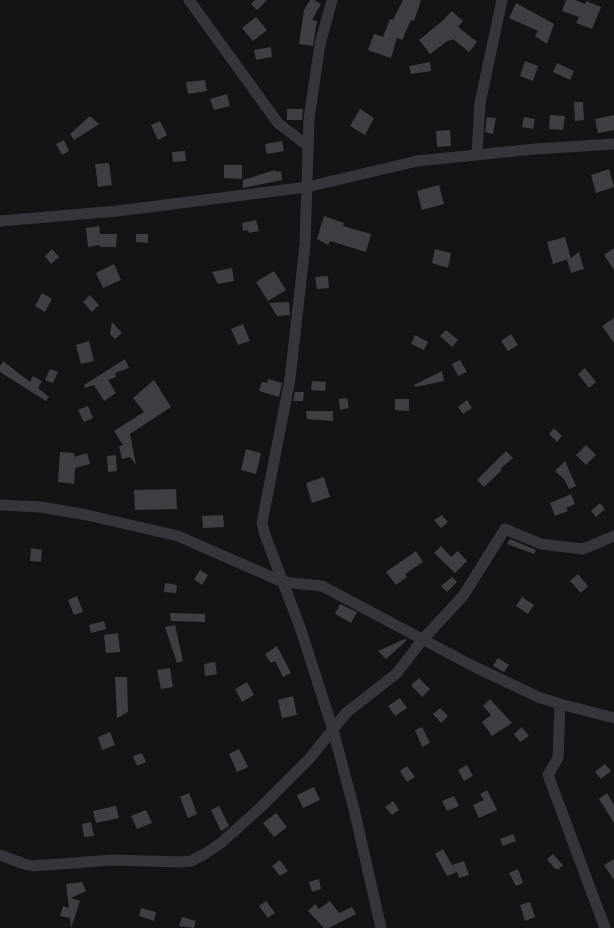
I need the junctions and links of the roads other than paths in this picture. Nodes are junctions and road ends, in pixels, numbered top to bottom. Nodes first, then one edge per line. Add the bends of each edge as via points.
1 (189, 0) edge
2 (332, 0) edge
3 (502, 0) edge
4 (614, 144) edge
5 (308, 146) junction
6 (477, 154) junction
7 (307, 187) junction
8 (0, 221) edge
9 (0, 505) edge
10 (614, 536) edge
11 (283, 582) junction
12 (423, 639) junction
13 (560, 704) junction
14 (614, 718) edge
15 (333, 730) junction
16 (0, 855) edge
17 (380, 928) edge
18 (605, 928) edge

1 - 5 street via 278,123
2 - 5 street via 320,44 309,119
3 - 6 street via 480,103
4 - 6 street
5 - 7 street
6 - 7 street via 417,160
7 - 8 street via 117,211
7 - 11 street via 305,245 290,379 262,523
9 - 11 street via 41,507 87,515 178,536
10 - 12 street via 583,549 541,544 505,529 463,596
11 - 12 street via 322,586
11 - 15 street
12 - 13 street via 538,697
12 - 15 street via 397,673 346,713
13 - 14 street
13 - 18 street via 558,758 548,775
15 - 16 street via 310,758 260,808 221,843 191,861 113,860 33,866
15 - 17 street via 354,809

